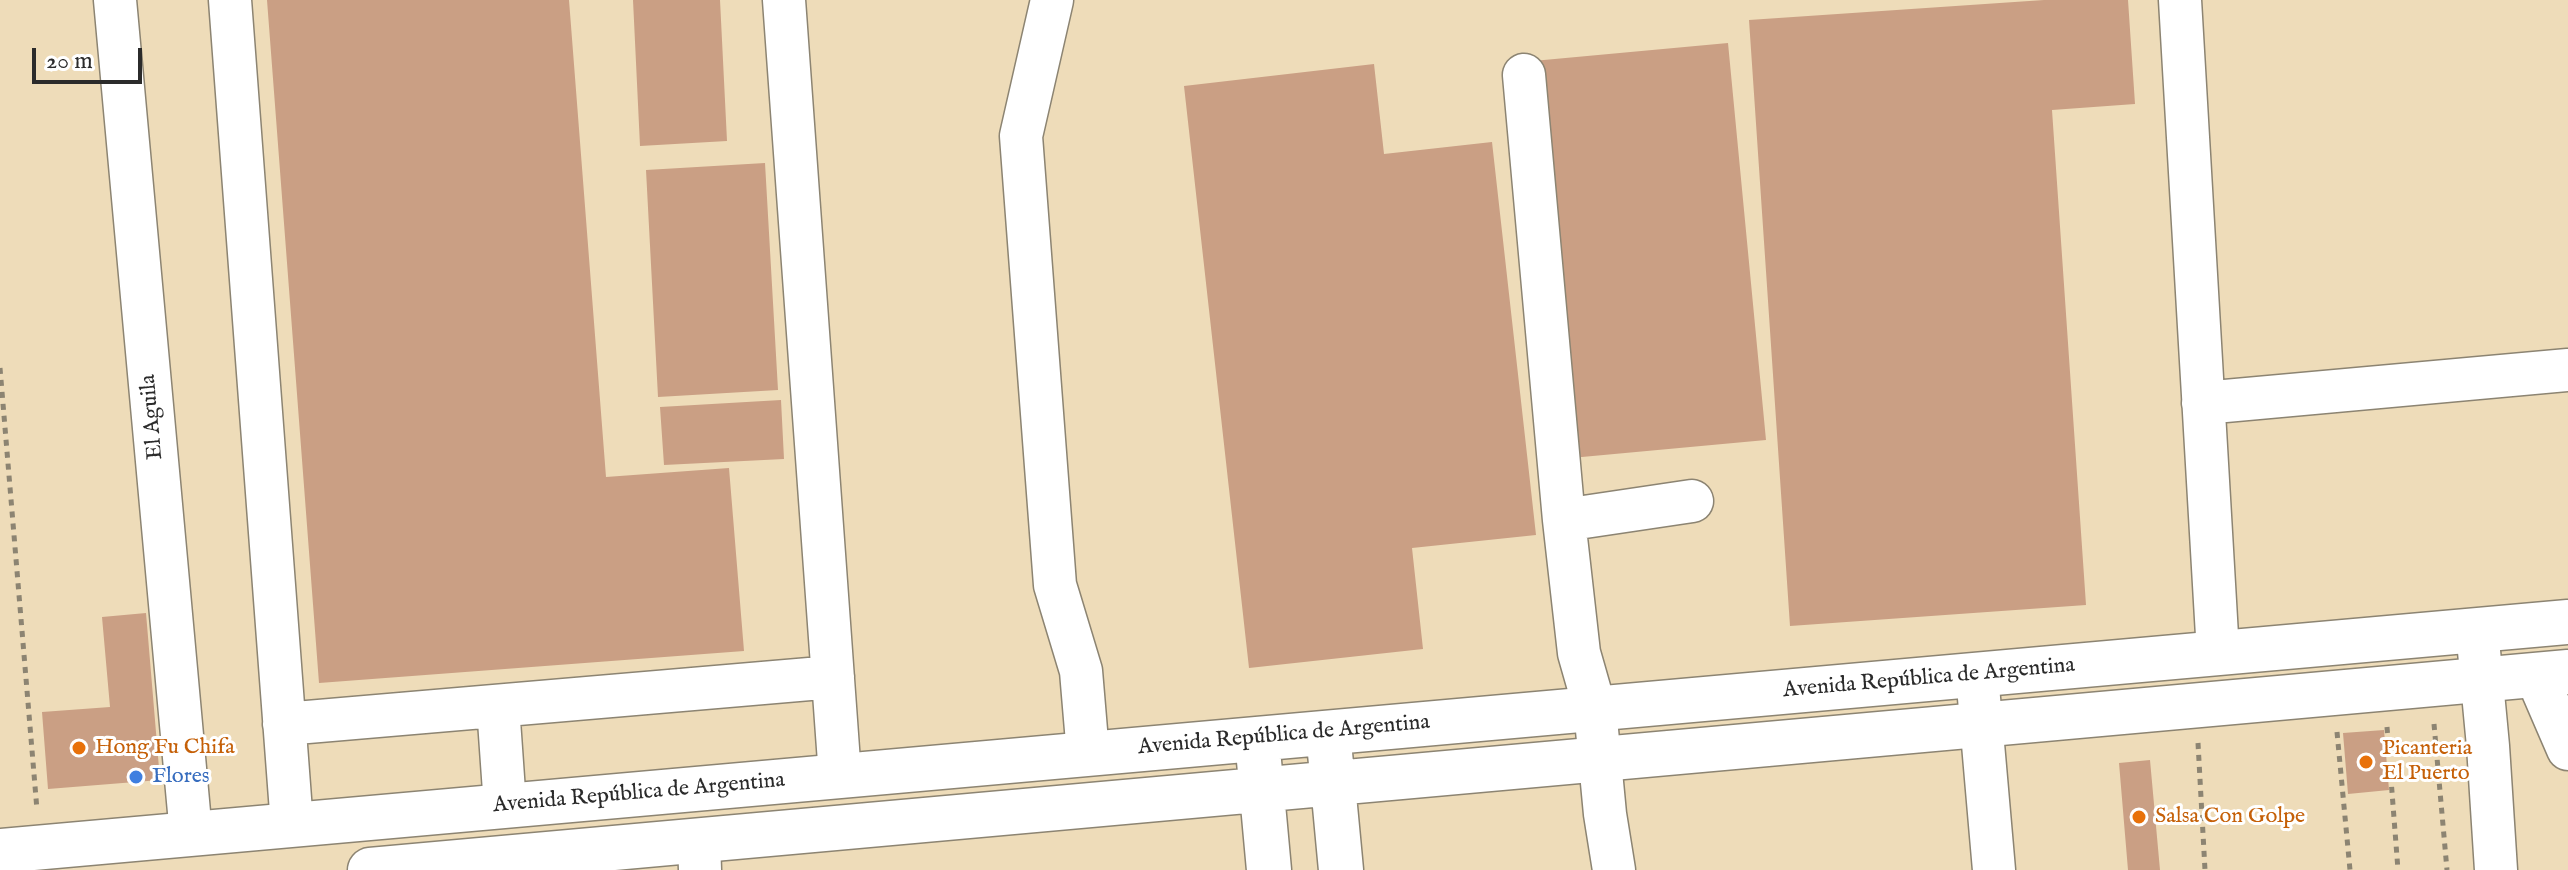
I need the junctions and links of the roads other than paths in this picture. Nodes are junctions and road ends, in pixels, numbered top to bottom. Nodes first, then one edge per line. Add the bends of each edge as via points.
1 (115, 0) edge
2 (230, 0) edge
3 (784, 0) edge
4 (1052, 0) edge
5 (2180, 0) edge
6 (1524, 75) dead end
7 (2568, 370) edge
8 (2203, 403) junction
9 (1692, 501) dead end
10 (1564, 520) junction
11 (2568, 622) edge
12 (2477, 630) junction
13 (2218, 653) junction
14 (2552, 673) edge
15 (1977, 675) junction
16 (833, 677) junction
17 (2483, 679) junction
18 (498, 706) junction
19 (1595, 709) junction
20 (284, 724) junction
21 (1981, 725) junction
22 (1328, 732) junction
23 (1257, 739) junction
24 (2568, 749) edge
25 (1088, 754) junction
26 (1601, 759) junction
27 (840, 776) junction
28 (1333, 784) junction
29 (1262, 790) junction
30 (505, 806) junction
31 (292, 825) junction
32 (191, 834) junction
33 (0, 851) edge
34 (699, 855) edge
35 (593, 860) edge
36 (370, 870) edge
37 (1269, 870) edge
38 (1341, 870) edge
39 (1614, 870) edge
40 (1994, 870) edge
41 (2496, 870) edge

1 - 32 street, El Aguila
2 - 20 street
3 - 16 street
4 - 25 street via 1021,136 1055,585 1081,671
5 - 8 street
6 - 10 street
7 - 8 street
8 - 13 street
9 - 10 street
10 - 19 street via 1579,653
11 - 12 main road, Avenida República de Argentina
12 - 13 main road, Avenida República de Argentina
12 - 17 street
13 - 15 main road, Avenida República de Argentina
14 - 17 main road
14 - 24 street
15 - 19 main road, Avenida República de Argentina
15 - 21 street
16 - 18 street
16 - 27 street
17 - 21 main road
17 - 41 street
18 - 20 street
18 - 30 street
19 - 22 main road, Avenida República de Argentina
19 - 26 street
20 - 31 street
21 - 26 main road
21 - 40 street
22 - 23 main road, Avenida República de Argentina
22 - 28 main road
23 - 25 main road, Avenida República de Argentina
23 - 29 main road
25 - 27 main road, Avenida República de Argentina
26 - 28 main road
26 - 39 street
27 - 30 main road, Avenida República de Argentina
28 - 29 main road
28 - 38 main road
29 - 34 main road
29 - 37 main road
30 - 31 main road, Avenida República de Argentina
31 - 32 main road, Avenida República de Argentina
32 - 33 main road, Avenida República de Argentina
34 - 35 main road
35 - 36 main road

